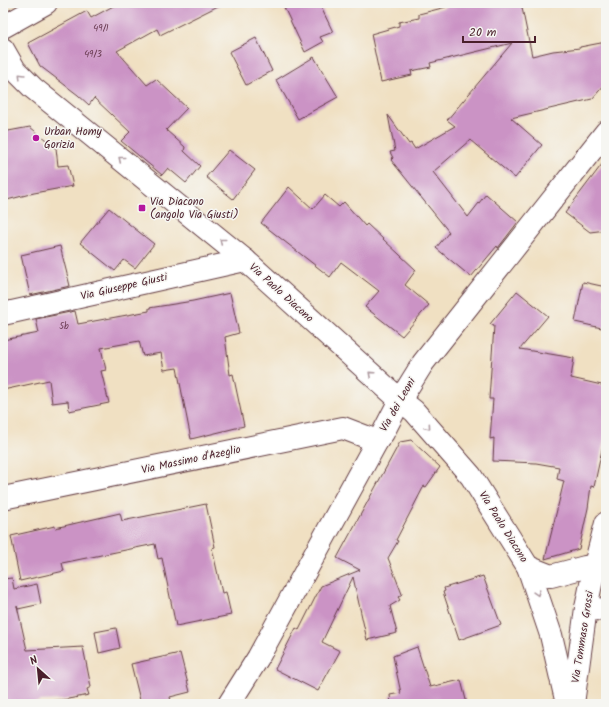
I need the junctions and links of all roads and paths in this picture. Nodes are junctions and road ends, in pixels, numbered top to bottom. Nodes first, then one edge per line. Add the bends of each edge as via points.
1 (46, 3) edge
2 (3, 27) edge
3 (3, 49) edge
4 (606, 132) edge
5 (245, 260) junction
6 (3, 314) edge
7 (400, 400) junction
8 (377, 441) junction
9 (3, 498) edge
10 (606, 523) edge
11 (595, 565) junction
12 (528, 567) junction
13 (596, 609) edge
14 (229, 704) edge
15 (567, 704) edge
16 (573, 704) edge

1 - 2 street
5 -> 3 street, Via Paolo Diacono via 32,88 16,70
4 - 7 street, Via dei Leoni via 423,363
5 - 6 street, Via Giuseppe Giusti
7 -> 5 street, Via Paolo Diacono
7 - 8 street, Via dei Leoni
7 -> 12 street, Via Paolo Diacono via 414,411 471,476
8 - 9 street, Via Massimo d'Azeglio via 343,428
8 - 14 street, Via dei Leoni via 262,651
10 - 11 street, Via Tommaso Grossi
11 - 12 street, Via Paolo Diacono via 551,576
11 - 13 street, Via Tommaso Grossi
12 -> 15 street, Via Paolo Diacono via 551,635
13 - 16 street, Via Tommaso Grossi

